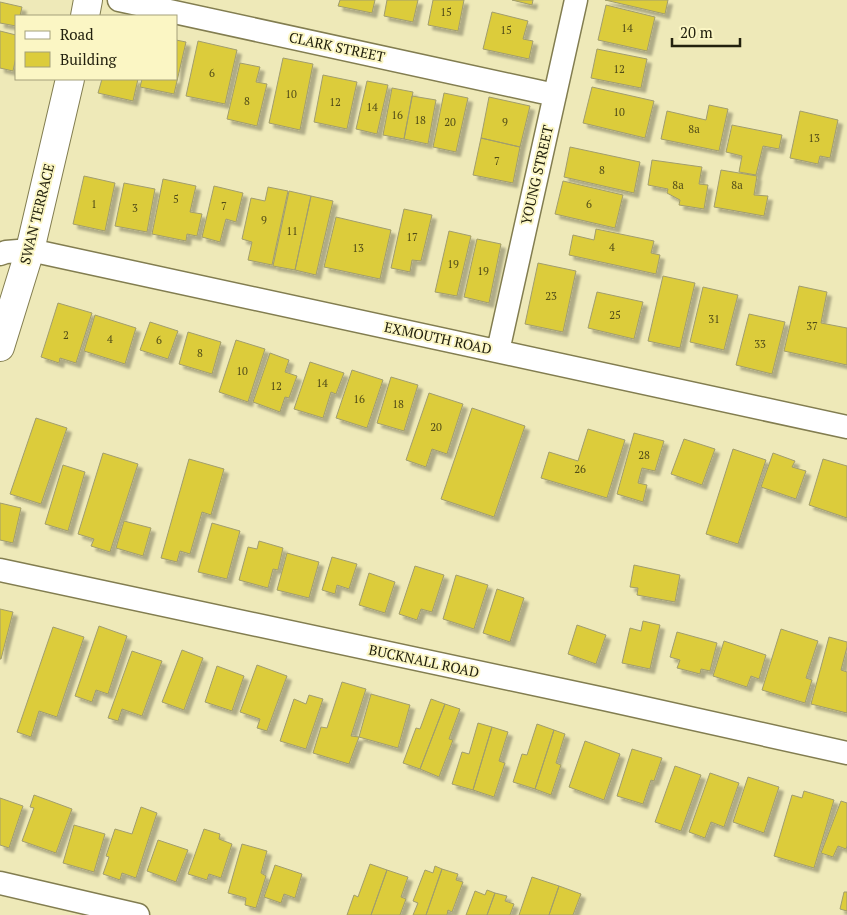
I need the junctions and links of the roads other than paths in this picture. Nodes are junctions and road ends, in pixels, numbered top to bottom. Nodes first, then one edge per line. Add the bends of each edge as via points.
1 (88, 0) edge
2 (119, 0) edge
3 (576, 0) edge
4 (84, 15) edge
5 (70, 80) edge
6 (555, 95) junction
7 (30, 250) junction
8 (0, 254) edge
9 (0, 347) edge
10 (498, 351) junction
11 (847, 427) edge
12 (0, 570) edge
13 (847, 753) edge
14 (0, 883) edge
15 (138, 915) edge

1 - 4 street
2 - 6 street, CLARK STREET
3 - 6 street, YOUNG STREET
5 - 7 street, SWAN TERRACE
6 - 10 street, YOUNG STREET
7 - 8 street, EXMOUTH ROAD
7 - 9 street, SWAN TERRACE
7 - 10 street, EXMOUTH ROAD
10 - 11 street, EXMOUTH ROAD
12 - 13 street, BUCKNALL ROAD
14 - 15 street

